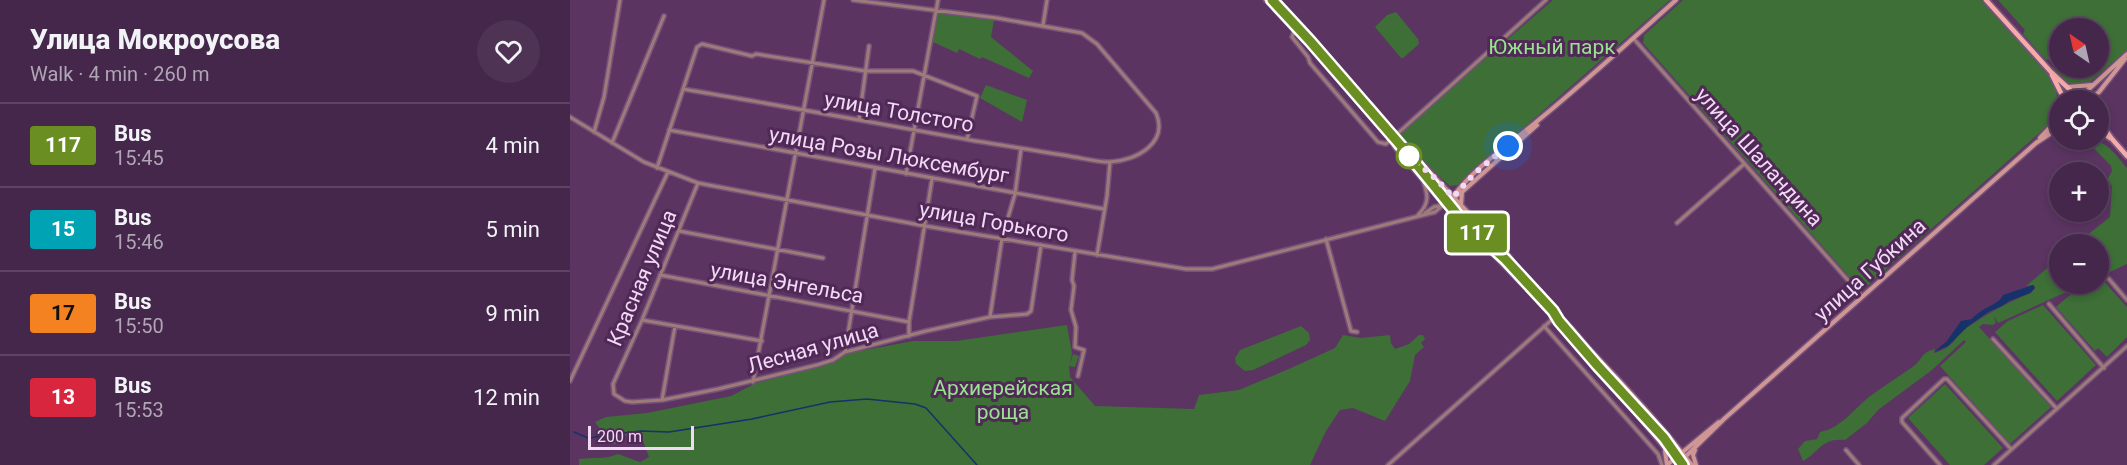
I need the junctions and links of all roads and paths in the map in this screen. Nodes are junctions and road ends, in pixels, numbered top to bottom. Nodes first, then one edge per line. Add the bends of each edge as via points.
1 (620, 0) edge
2 (824, 0) edge
3 (853, 0) edge
4 (938, 0) edge
5 (1047, 0) edge
6 (1266, 0) edge
7 (1274, 0) edge
8 (1546, 0) edge
9 (1676, 0) edge
10 (1986, 0) edge
11 (936, 10) junction
12 (1282, 11) junction
13 (664, 16) dead end
14 (1043, 25) junction
15 (1296, 25) junction
16 (1633, 38) junction
17 (869, 46) dead end
18 (2127, 55) edge
19 (813, 62) junction
20 (2049, 70) edge
21 (865, 71) junction
22 (924, 75) junction
23 (2058, 78) edge
24 (2091, 86) junction
25 (2069, 88) joint
26 (683, 89) junction
27 (2088, 90) edge
28 (2091, 90) edge
29 (2100, 90) edge
30 (1354, 92) junction
31 (1554, 107) junction
32 (804, 110) junction
33 (570, 117) edge
34 (859, 120) junction
35 (2049, 129) edge
36 (669, 130) junction
37 (915, 130) junction
38 (594, 132) junction
39 (2049, 134) edge
40 (2109, 136) edge
41 (1393, 137) junction
42 (967, 139) junction
43 (612, 143) junction
44 (2036, 143) junction
45 (1021, 149) junction
46 (796, 154) junction
47 (1409, 155) junction
48 (2127, 156) edge
49 (1110, 162) junction
50 (1744, 164) junction
51 (657, 168) junction
52 (875, 168) junction
53 (668, 172) junction
54 (906, 174) junction
55 (932, 179) junction
56 (1423, 179) junction
57 (1436, 179) junction
58 (698, 183) junction
59 (1462, 192) junction
60 (1015, 194) junction
61 (788, 201) junction
62 (1448, 201) junction
63 (1461, 205) junction
64 (1104, 209) junction
65 (867, 215) junction
66 (1416, 217) junction
67 (1677, 223) dead end
68 (925, 226) junction
69 (679, 231) junction
70 (1002, 238) junction
71 (1326, 239) junction
72 (1041, 245) junction
73 (779, 250) junction
74 (1075, 252) junction
75 (1097, 255) junction
76 (823, 258) dead end
77 (660, 275) junction
78 (2109, 279) dead end
79 (1528, 285) junction
80 (770, 296) junction
81 (1862, 296) junction
82 (2127, 300) edge
83 (2049, 304) dead end
84 (852, 310) junction
85 (1554, 315) junction
86 (990, 317) junction
87 (642, 320) junction
88 (1550, 321) joint
89 (909, 322) junction
90 (1544, 326) junction
91 (675, 327) junction
92 (1357, 332) dead end
93 (909, 336) junction
94 (1993, 339) dead end
95 (762, 341) junction
96 (2127, 346) edge
97 (844, 352) junction
98 (1592, 352) junction
99 (2103, 368) junction
100 (1078, 376) dead end
101 (1608, 378) junction
102 (570, 381) edge
103 (753, 382) junction
104 (613, 384) joint
105 (662, 400) junction
106 (1633, 402) junction
107 (2057, 409) junction
108 (1724, 419) junction
109 (1668, 435) junction
110 (1664, 447) junction
111 (2011, 449) junction
112 (1695, 450) junction
113 (1846, 450) dead end
114 (1681, 461) edge
115 (1388, 465) edge
116 (1662, 465) edge
117 (1667, 465) edge
118 (1694, 465) edge
119 (1859, 465) edge
120 (1940, 465) edge
121 (1994, 465) edge

1 - 38 street via 604,97
2 - 19 street
3 - 11 street
4 - 11 street
5 - 14 street
6 - 12 main road
7 - 12 main road
8 - 41 street
9 - 16 main road
10 - 20 main road
11 - 14 street
11 - 22 street
12 - 15 main road
13 - 43 street
14 - 49 street via 1082,33 1092,39 1159,119 1156,141 1151,147
15 - 30 main road
15 - 41 street via 1292,37 1310,63 1374,137 1383,144
16 - 31 main road
16 - 50 street, улица Шаландина
17 - 21 street
18 - 24 main road
18 - 29 main road
19 - 21 street
19 - 26 street via 752,56 702,44 697,47
19 - 32 street
21 - 22 street via 913,71
21 - 34 street
22 - 37 street
22 - 42 street via 977,96
23 - 25 main road
24 - 25 main road
24 - 27 main road
24 - 28 main road
26 - 32 street, улица Толстого
26 - 36 street
30 - 41 main road
30 - 41 main road via 1371,105
31 - 59 main road
31 - 62 main road via 1475,173
32 - 34 street, улица Толстого
32 - 46 street
33 - 38 street, улица Горького
34 - 37 street, улица Толстого
35 - 44 main road, улица Губкина
36 - 46 street, улица Розы Люксембург
36 - 51 street
37 - 42 street, улица Толстого
37 - 54 street
38 - 43 street, улица Горького
39 - 44 main road, улица Губкина
40 - 48 main road
41 - 47 street
41 - 56 main road
41 - 57 main road
42 - 45 street, улица Толстого
43 - 51 street, улица Горького
44 - 81 main road, улица Губкина
45 - 49 street, улица Толстого
45 - 60 street
46 - 52 street, улица Розы Люксембург
46 - 61 street
47 - 57 street
47 - 62 street
49 - 64 street
50 - 67 street
50 - 81 street, улица Шаландина
51 - 53 street, улица Горького
52 - 54 street, улица Розы Люксембург
52 - 65 street
53 - 58 street, улица Горького
53 - 102 street
54 - 55 street, улица Розы Люксембург
55 - 60 street, улица Розы Люксембург
55 - 68 street
56 - 62 main road
56 - 66 street via 1428,203
57 - 62 main road
58 - 61 street, улица Горького
58 - 69 street, Красная улица
59 - 62 main road
59 - 63 main road
60 - 64 street, улица Розы Люксембург
60 - 70 street
61 - 65 street, улица Горького
61 - 73 street
62 - 63 main road
62 - 66 street, улица Горького via 1434,212
62 - 79 street
62 - 85 main road
63 - 79 main road via 1508,255
64 - 75 street
65 - 68 street, улица Горького
65 - 84 street
66 - 71 street, улица Горького
68 - 70 street, улица Горького
68 - 89 street
69 - 73 street
69 - 77 street, Красная улица
70 - 72 street, улица Горького
70 - 86 street
71 - 75 street, улица Горького via 1204,270
71 - 92 street via 1351,331
72 - 74 street, улица Горького
72 - 86 street, Лесная улица via 1031,310 1027,314
73 - 76 street
73 - 80 street
74 - 75 street, улица Горького
74 - 100 street via 1071,310 1076,327 1075,347 1084,350
77 - 80 street, улица Энгельса
77 - 87 street, Красная улица
78 - 82 street
79 - 85 main road
80 - 84 street, улица Энгельса
80 - 95 street
81 - 108 main road, улица Губкина
83 - 99 street
84 - 89 street, улица Энгельса
84 - 97 street
85 - 88 main road
85 - 98 main road via 1565,320
85 - 101 main road
86 - 93 street, Лесная улица
87 - 91 street
87 - 104 street, Красная улица
88 - 90 street
89 - 93 street
90 - 115 street
90 - 116 street via 1658,454
91 - 95 street
91 - 105 street
93 - 97 street, Лесная улица
94 - 107 street
95 - 103 street
96 - 99 street
97 - 103 street, Лесная улица via 833,360
98 - 106 street
98 - 109 main road
99 - 107 street
101 - 106 street
101 - 110 main road
103 - 105 street, Лесная улица
104 - 105 street, Лесная улица via 614,394 625,401
106 - 109 street
106 - 114 street
107 - 111 street
108 - 112 main road, улица Губкина
108 - 114 main road, улица Губкина
109 - 114 main road
110 - 114 main road
110 - 117 main road
111 - 120 street via 1944,379 1902,417 1902,422
111 - 121 street
112 - 114 main road, улица Губкина
112 - 118 main road
113 - 119 street
114 - 117 main road, улица Губкина
114 - 118 main road

